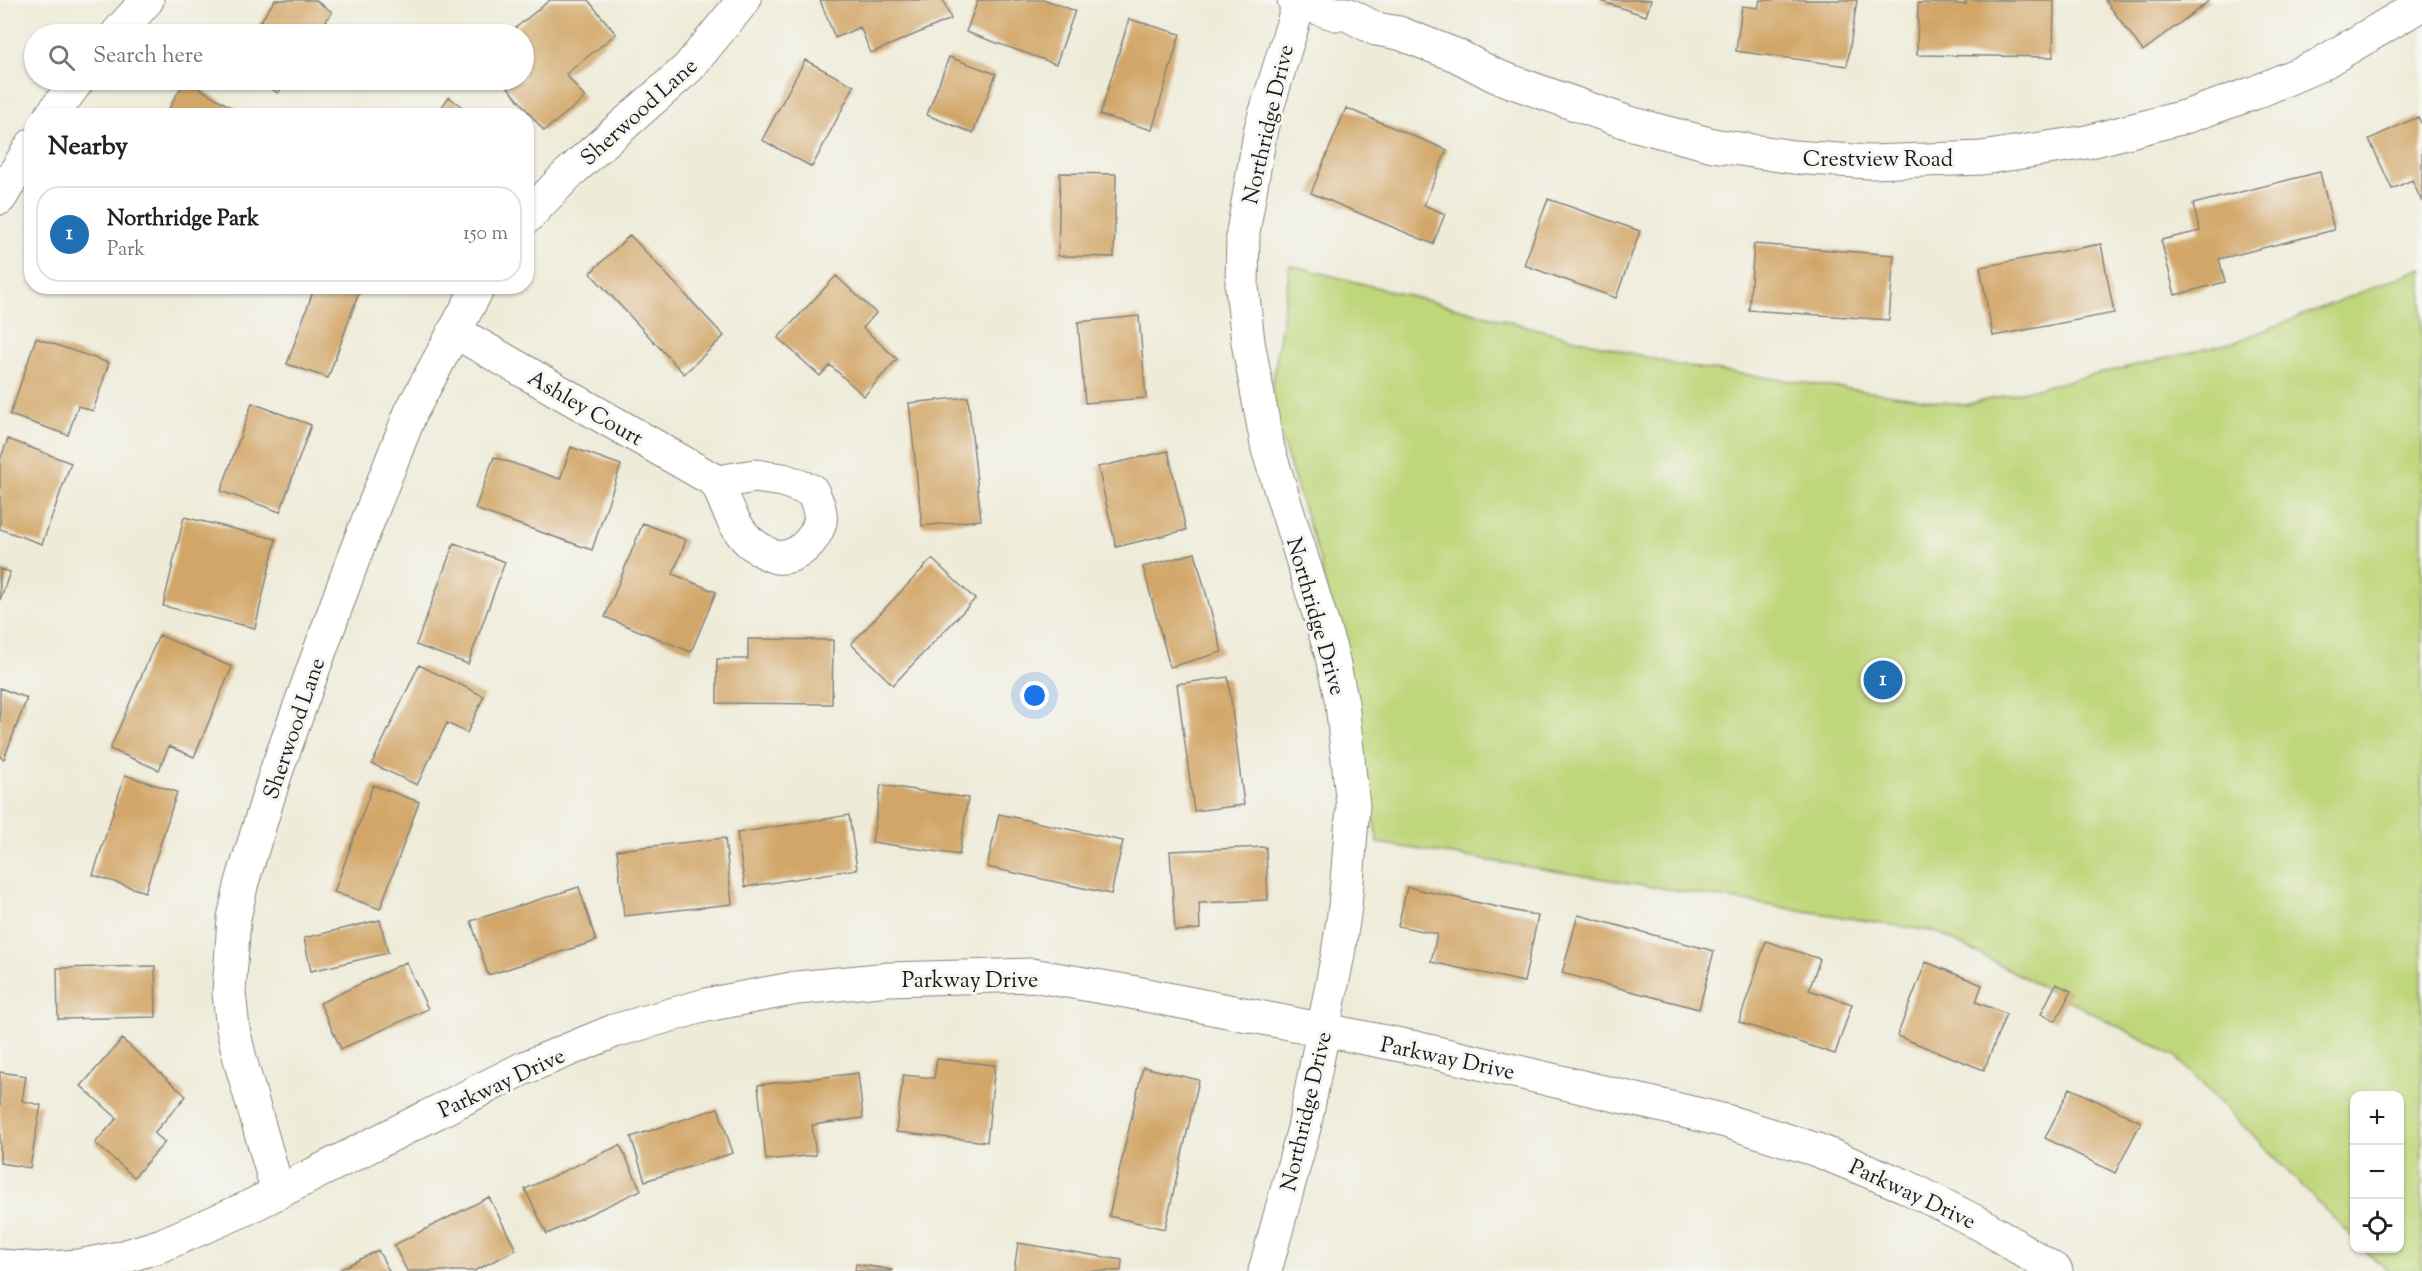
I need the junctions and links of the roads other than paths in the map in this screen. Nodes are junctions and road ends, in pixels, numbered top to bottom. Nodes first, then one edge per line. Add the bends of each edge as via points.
1 (147, 0) edge
2 (744, 0) edge
3 (1298, 1) edge
4 (2422, 4) edge
5 (126, 24) edge
6 (70, 90) edge
7 (57, 108) edge
8 (24, 158) edge
9 (0, 198) edge
10 (534, 210) edge
11 (475, 294) edge
12 (454, 332) junction
13 (717, 482) dead end
14 (1323, 1031) junction
15 (278, 1192) junction
16 (0, 1266) edge
17 (1265, 1271) edge
18 (2056, 1271) edge

1 - 5 street
2 - 10 street, Sherwood Lane via 688,68 568,174
3 - 4 street, Crestview Road via 1347,14 1376,29 1399,33 1496,76 1629,123 1713,145 1792,157 1870,162 1982,158 2087,142 2188,116 2319,65
3 - 14 street, Northridge Drive via 1261,128 1243,232 1242,287 1268,449 1342,703 1353,806 1345,907
6 - 7 street
8 - 9 street
11 - 12 street, Sherwood Lane
12 - 13 street, Ashley Court
12 - 15 street, Sherwood Lane via 411,412 355,554 276,772 234,918 229,993 233,1029
14 - 15 street, Parkway Drive via 1032,975 889,979 797,988 706,1005 614,1031 522,1069
14 - 17 street, Northridge Drive via 1304,1128
14 - 18 street, Parkway Drive via 1416,1048 1726,1121 1817,1150 1905,1185 1984,1226
15 - 16 street, Parkway Drive via 162,1245 120,1258 79,1266

